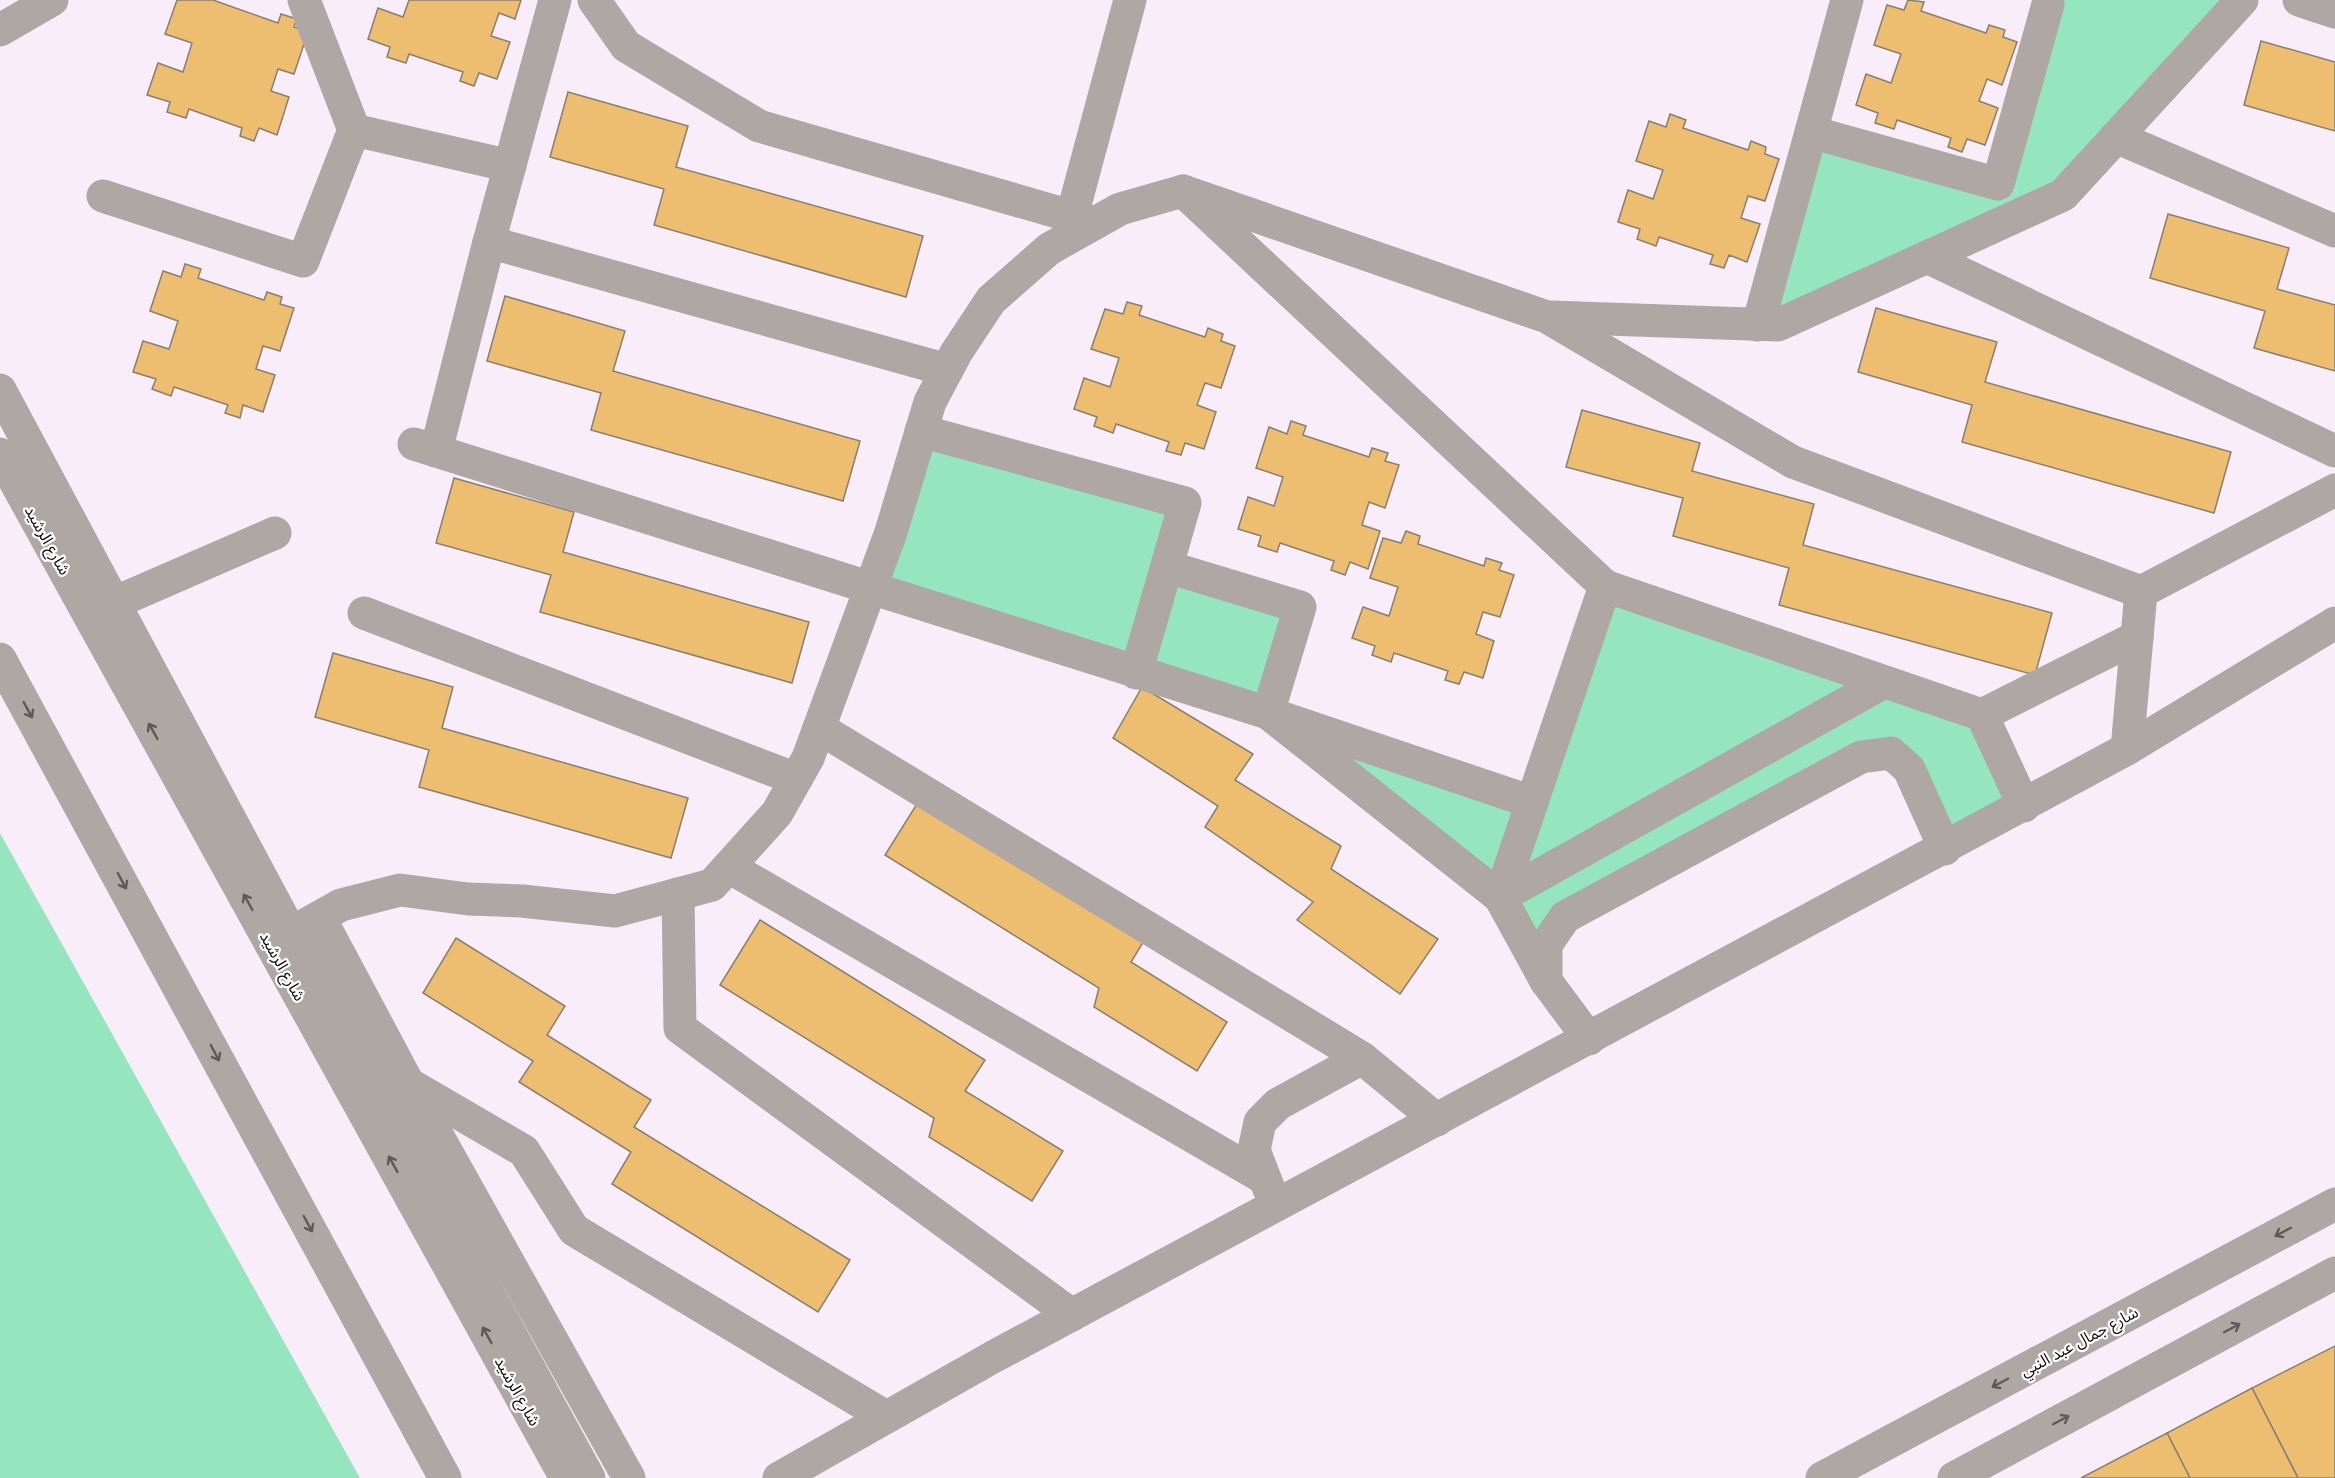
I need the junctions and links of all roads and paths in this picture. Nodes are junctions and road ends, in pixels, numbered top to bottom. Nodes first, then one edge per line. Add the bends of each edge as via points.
1 (52, 0) edge
2 (304, 0) edge
3 (555, 0) edge
4 (594, 0) edge
5 (1130, 0) edge
6 (1847, 0) edge
7 (2242, 0) edge
8 (2299, 0) edge
9 (2044, 1) edge
10 (2335, 12) edge
11 (0, 30) edge
12 (354, 130) junction
13 (1811, 132) junction
14 (2116, 137) junction
15 (510, 166) junction
16 (1998, 184) junction
17 (1183, 191) junction
18 (103, 196) dead end
19 (2050, 201) junction
20 (1084, 220) junction
21 (2335, 231) edge
22 (489, 242) junction
23 (1927, 257) junction
24 (1547, 317) junction
25 (1758, 325) junction
26 (946, 370) junction
27 (0, 390) edge
28 (921, 431) junction
29 (2335, 451) edge
30 (0, 454) edge
31 (2335, 490) edge
32 (275, 533) dead end
33 (1168, 567) junction
34 (1605, 586) junction
35 (870, 590) junction
36 (2141, 591) junction
37 (114, 603) junction
38 (364, 613) dead end
39 (2335, 623) edge
40 (2137, 637) junction
41 (0, 659) edge
42 (1136, 673) junction
43 (1884, 682) junction
44 (1268, 713) junction
45 (1982, 715) junction
46 (819, 728) junction
47 (2127, 749) junction
48 (796, 779) junction
49 (1532, 802) junction
50 (2024, 806) junction
51 (1945, 849) junction
52 (729, 867) junction
53 (678, 894) junction
54 (1500, 897) junction
55 (320, 918) junction
56 (291, 933) junction
57 (1546, 981) junction
58 (1589, 1039) junction
59 (1362, 1058) junction
60 (408, 1083) junction
61 (1437, 1120) junction
62 (1270, 1192) junction
63 (2335, 1204) edge
64 (2335, 1273) edge
65 (1072, 1315) junction
66 (886, 1417) junction
67 (445, 1478) edge
68 (566, 1478) edge
69 (589, 1478) edge
70 (629, 1478) edge
71 (779, 1478) edge
72 (1822, 1478) edge
73 (1954, 1478) edge

1 - 11 street
2 - 12 street
3 - 15 street
4 - 20 street via 626,46 759,126
5 - 20 street
6 - 13 street
7 - 14 street
8 - 10 street
9 - 16 street
12 - 15 street
12 - 18 street via 303,261
13 - 16 street
13 - 25 street
14 - 19 street via 2063,195
14 - 21 street
15 - 22 street
16 - 19 street
17 - 20 street
17 - 24 street
17 - 34 street
19 - 23 street
20 - 26 street via 991,300
22 - 26 street
22 - 35 street via 425,448
23 - 25 street via 1778,325
23 - 29 street
24 - 25 street
24 - 36 street via 1793,462
26 - 28 street
27 - 37 street
28 - 33 street via 1185,503
28 - 35 street
68 -> 30 street, شارع الرشيد
31 - 36 street
32 - 37 street
33 - 42 street
33 - 44 street via 1300,607
34 - 43 street
34 - 49 street
35 - 42 street
35 - 46 street
36 - 40 street
37 - 56 street
38 - 48 street
39 - 47 street
40 - 45 street
40 - 47 street
41 -> 67 street
42 - 44 street
43 - 45 street
43 - 54 street
44 - 49 street
44 - 54 street
45 - 50 street
46 - 48 street
46 - 59 street
47 - 50 street
48 - 52 street via 777,813
49 - 54 street
50 - 51 street
51 - 57 street via 1909,769 1892,753 1861,757 1565,916 1545,945
51 - 58 street
52 - 53 street via 712,885
52 - 62 street
53 - 55 street via 615,911 400,891 341,905
53 - 65 street via 680,1028
54 - 57 street
55 - 56 street
55 - 60 street
56 - 69 street
57 - 58 street
58 - 61 street
59 - 61 street
59 - 62 street via 1278,1104 1260,1122 1254,1150
60 - 66 street via 524,1151 574,1230
60 - 70 street
61 - 62 street
62 - 65 street
63 -> 72 street, شارع جمال عبد النبي
73 -> 64 street
65 - 66 street
66 - 71 street

